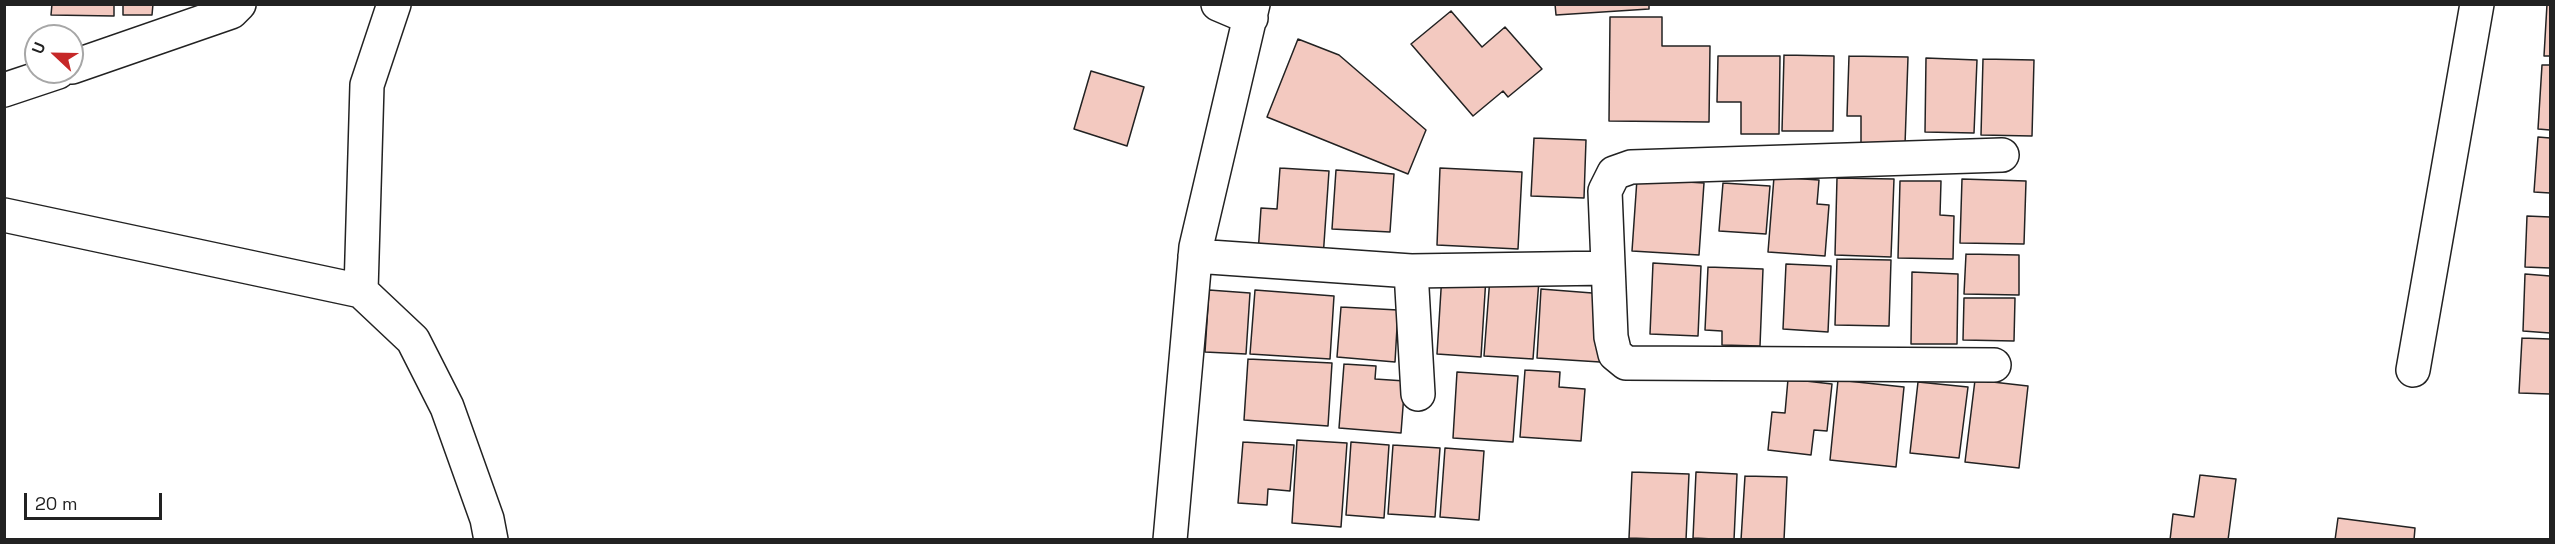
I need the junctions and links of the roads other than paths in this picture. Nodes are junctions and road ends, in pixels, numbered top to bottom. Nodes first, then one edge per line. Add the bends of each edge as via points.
1 (239, 4) edge
2 (394, 4) edge
3 (1218, 4) edge
4 (2477, 4) edge
5 (1259, 9) edge
6 (84, 63) edge
7 (24, 83) edge
8 (4, 90) edge
9 (2002, 155) dead end
10 (4, 215) edge
11 (1195, 256) junction
12 (1608, 268) junction
13 (1411, 271) junction
14 (361, 291) junction
15 (1994, 365) dead end
16 (2413, 370) dead end
17 (1418, 394) dead end
18 (491, 540) edge
19 (1170, 540) edge

1 - 6 street via 231,12
2 - 14 street via 367,85
3 - 5 street
4 - 16 street
5 - 11 street
7 - 8 street
9 - 12 street via 1631,167 1614,173 1605,191
10 - 14 street
11 - 13 street
11 - 19 street
12 - 13 street
12 - 15 street via 1611,337 1615,354 1626,363
13 - 17 street
14 - 18 street via 413,340 447,407

